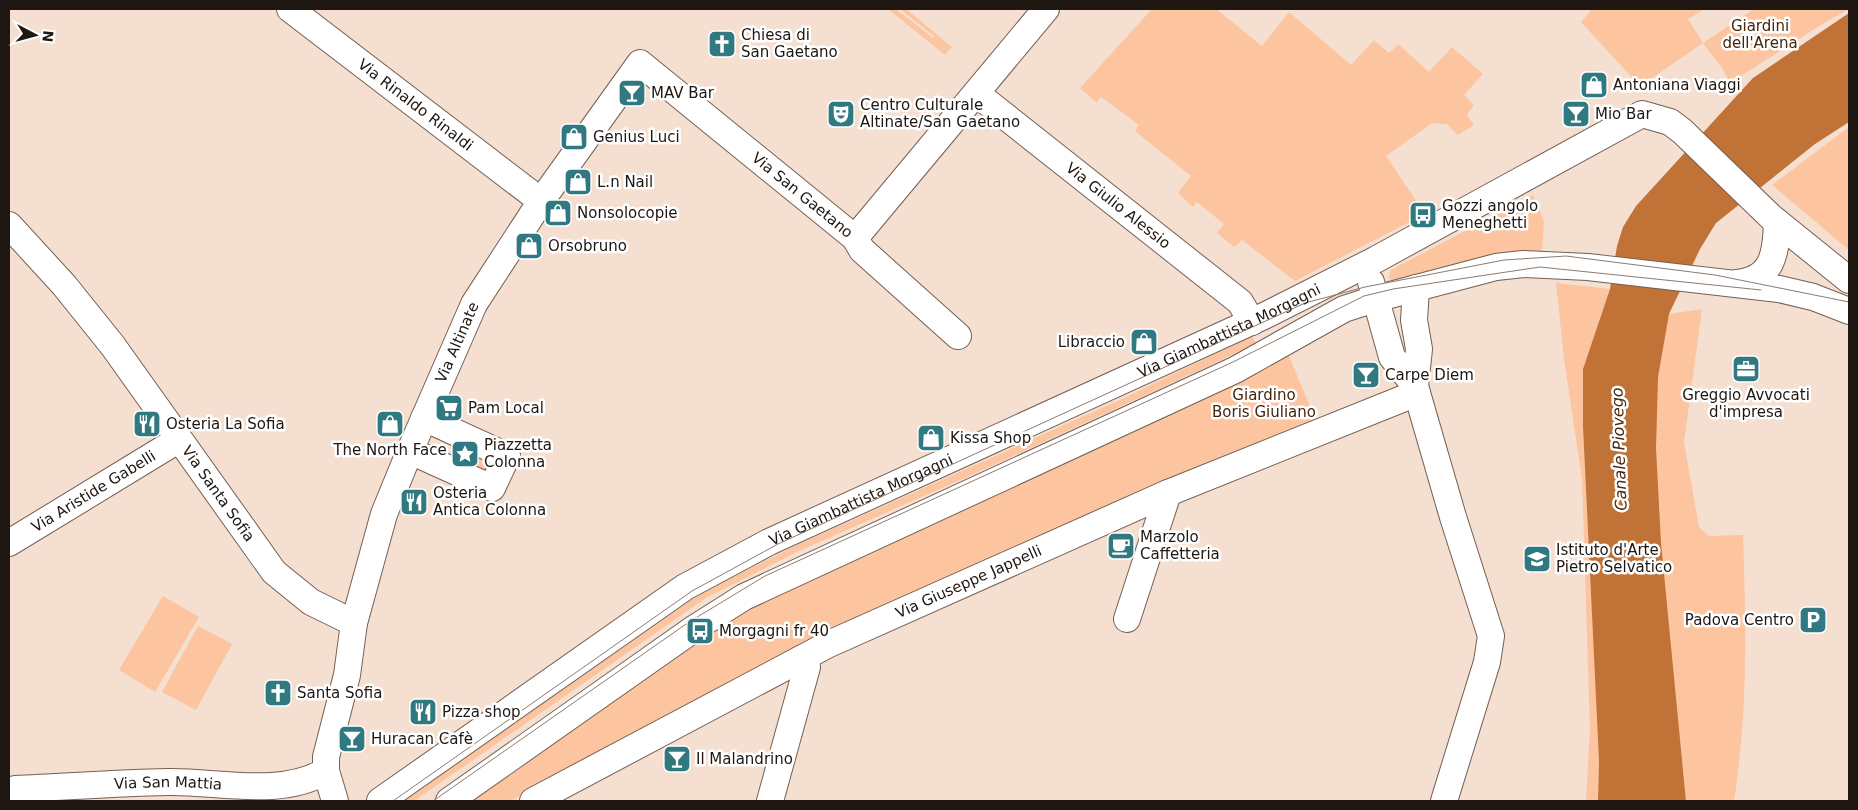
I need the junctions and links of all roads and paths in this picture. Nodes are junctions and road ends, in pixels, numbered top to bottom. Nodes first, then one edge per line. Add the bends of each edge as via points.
1 (290, 9) edge
2 (1046, 9) edge
3 (640, 63) joint
4 (977, 94) junction
5 (541, 201) junction
6 (1774, 220) junction
7 (9, 225) edge
8 (855, 238) junction
9 (1375, 260) junction
10 (1849, 280) edge
11 (1729, 283) junction
12 (1416, 288) junction
13 (1375, 299) junction
14 (1849, 311) edge
15 (1252, 322) junction
16 (958, 336) dead end
17 (1416, 389) junction
18 (424, 418) junction
19 (178, 440) junction
20 (410, 451) junction
21 (1168, 493) junction
22 (9, 542) edge
23 (1127, 619) dead end
24 (354, 624) junction
25 (802, 659) junction
26 (326, 771) junction
27 (9, 792) edge
28 (335, 801) edge
29 (380, 801) edge
30 (449, 801) edge
31 (533, 801) edge
32 (770, 801) edge
33 (1444, 801) edge

1 - 5 street, Via Rinaldo Rinaldi
2 - 4 street
3 - 5 street, Via Altinate
3 - 8 street, Via San Gaetano
4 - 8 street
4 - 15 street, Via Giulio Alessio via 1240,302
5 - 18 street, Via Altinate via 474,304
6 - 9 street, Via Giambattista Morgagni via 1682,131 1670,122 1642,114
6 - 10 street
6 - 11 street via 1776,244 1765,272 1752,282
7 - 19 street, Via Santa Sofia via 64,285 113,346
8 - 16 street, Via San Gaetano via 862,250
9 - 13 street via 1370,275
9 - 15 street, Via Giambattista Morgagni
11 - 12 street, Via Giambattista Morgagni via 1549,264 1496,267
11 - 14 street, Via Giambattista Morgagni via 1813,297
12 - 13 street, Via Giambattista Morgagni
12 - 17 street via 1414,320 1419,349
13 - 17 street via 1392,357
13 - 30 street, Via Giambattista Morgagni via 1344,309 1235,370 744,597
15 - 29 street, Via Giambattista Morgagni via 769,542 702,578
17 - 21 street, Via Giuseppe Jappelli
17 - 33 street via 1491,636 1487,662
18 - 20 street, Via Altinate
18 - 20 street via 507,456 492,488
19 - 22 street, Via Aristide Gabelli
19 - 24 street, Via Santa Sofia via 274,572 311,602
20 - 24 street, Via Altinate via 384,514
21 - 23 street
21 - 25 street, Via Giuseppe Jappelli
24 - 26 street, Via Altinate via 347,675 328,743
25 - 31 street, Via Giuseppe Jappelli
25 - 32 street via 807,667
26 - 27 street, Via San Mattia via 304,782 236,787 169,782 15,789
26 - 28 street, Via Altinate

